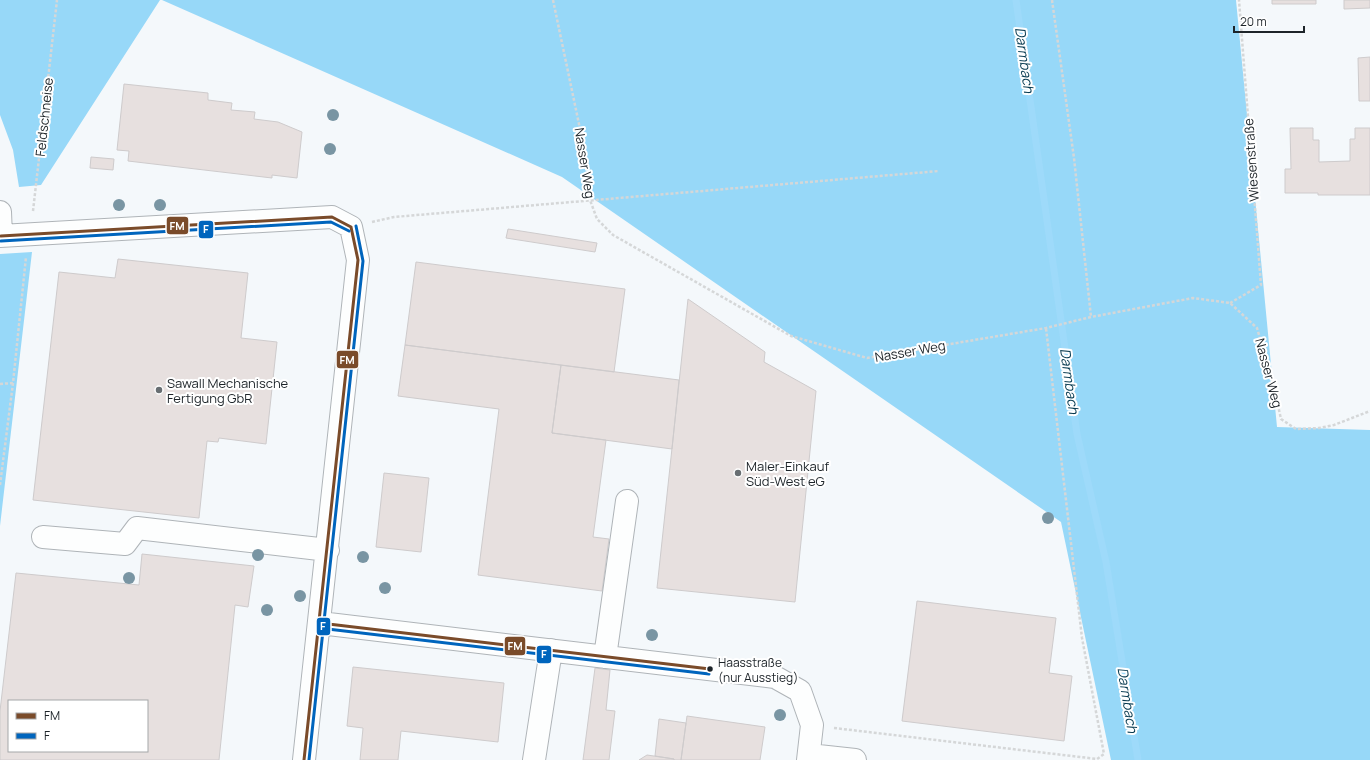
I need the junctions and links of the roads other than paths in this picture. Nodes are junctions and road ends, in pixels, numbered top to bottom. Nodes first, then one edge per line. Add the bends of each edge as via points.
1 (0, 212) edge
2 (1, 236) edge
3 (627, 501) dead end
4 (43, 537) dead end
5 (328, 550) junction
6 (320, 623) junction
7 (551, 650) junction
8 (605, 657) junction
9 (808, 757) edge
10 (304, 760) edge
11 (534, 760) edge
12 (855, 760) edge

1 - 2 street
2 - 5 street via 332,217 350,227 358,260
3 - 8 street
4 - 5 street via 125,544 138,528
5 - 6 street
6 - 7 street
6 - 10 street
7 - 8 street
7 - 11 street
8 - 9 street via 775,677 800,691 812,725
9 - 12 street

